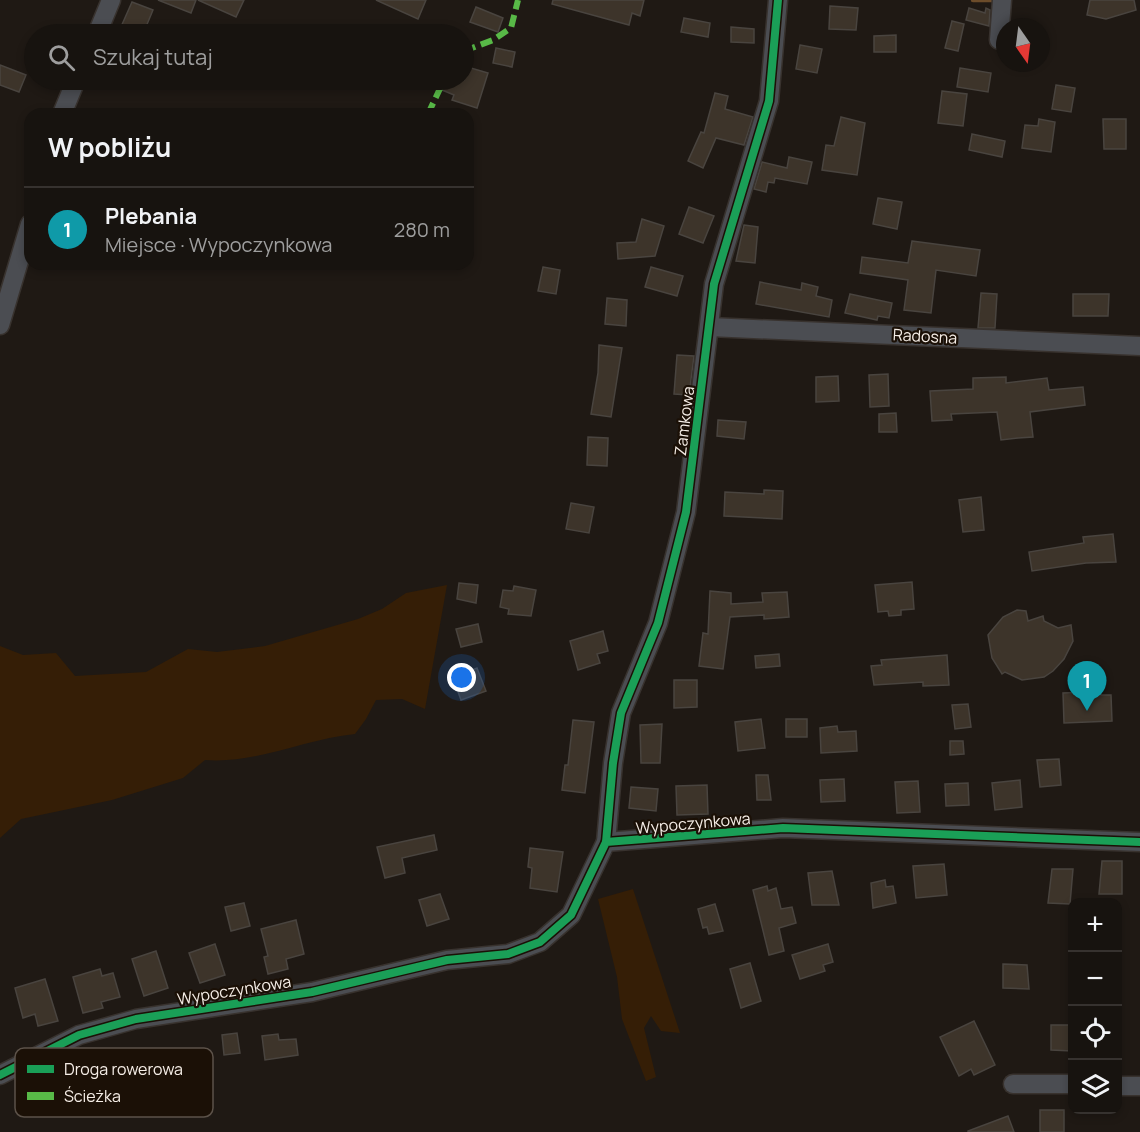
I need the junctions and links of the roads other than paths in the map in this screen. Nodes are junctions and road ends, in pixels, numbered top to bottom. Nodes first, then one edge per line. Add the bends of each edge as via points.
1 (111, 0) edge
2 (778, 0) edge
3 (1002, 0) edge
4 (1001, 18) edge
5 (101, 24) edge
6 (72, 90) edge
7 (64, 108) edge
8 (24, 244) edge
9 (0, 325) edge
10 (710, 327) junction
11 (1140, 346) edge
12 (606, 842) junction
13 (1140, 843) edge
14 (53, 1048) edge
15 (15, 1067) edge
16 (0, 1075) edge
17 (1013, 1084) dead end
18 (1068, 1084) edge
19 (1122, 1086) edge
20 (1140, 1086) edge

1 - 5 street
2 - 10 street, Zamkowa via 769,101 714,284
3 - 4 street
6 - 7 street
8 - 9 street
10 - 11 street, Radosna
10 - 12 street, Zamkowa via 686,512 658,623 621,713
12 - 13 street, Wypoczynkowa via 783,828
12 - 14 street, Wypoczynkowa via 571,915 540,942 508,954 447,960 312,992 136,1019 79,1035
15 - 16 street, Wypoczynkowa
17 - 18 street
19 - 20 street

